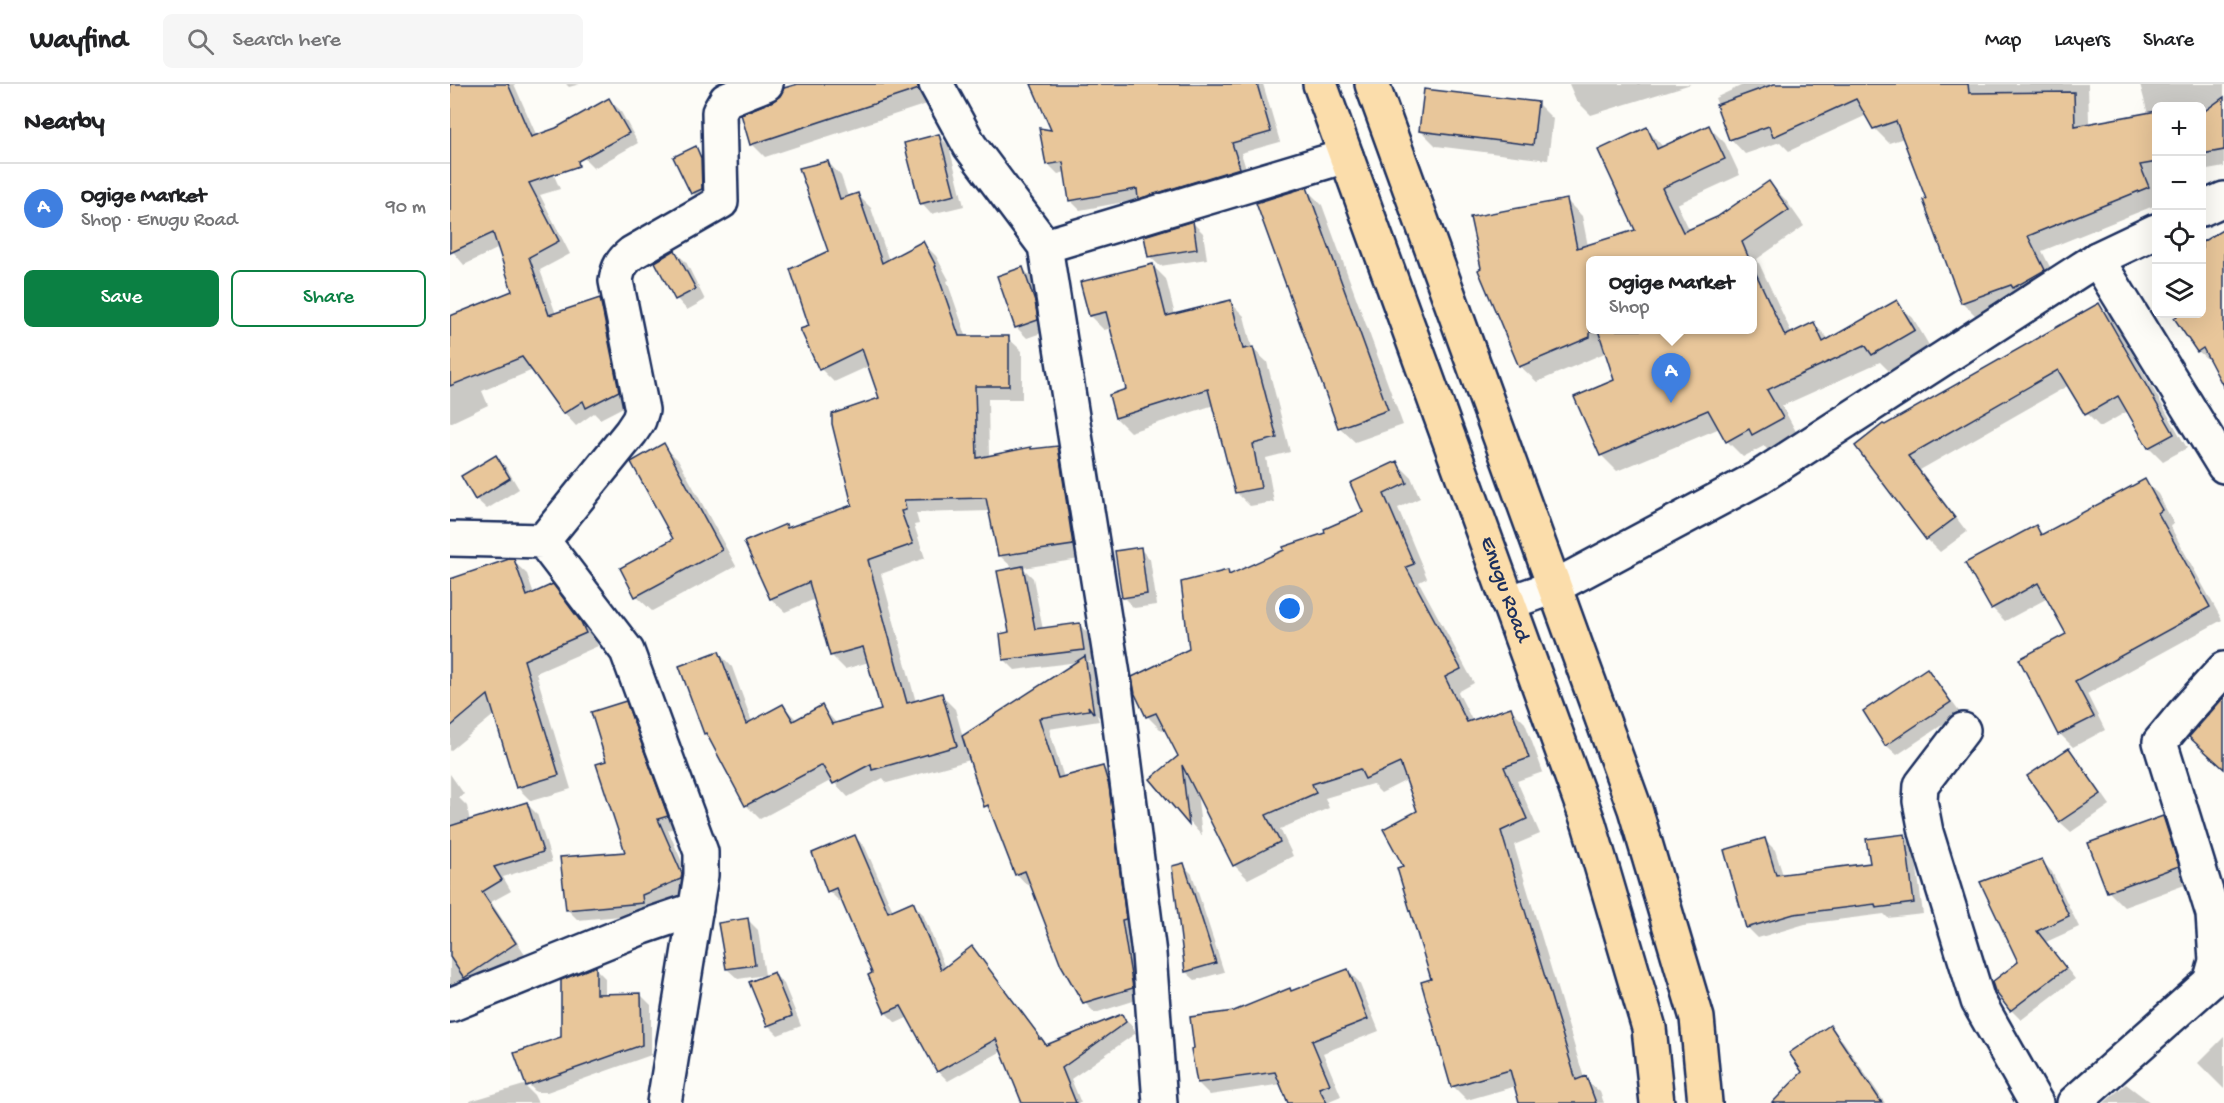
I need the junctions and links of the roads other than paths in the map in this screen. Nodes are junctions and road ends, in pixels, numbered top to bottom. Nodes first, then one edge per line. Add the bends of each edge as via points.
1 (766, 84) edge
2 (936, 84) edge
3 (1320, 84) edge
4 (1372, 84) edge
5 (1346, 156) junction
6 (2224, 199) edge
7 (2206, 207) edge
8 (2152, 233) edge
9 (1045, 246) junction
10 (2097, 259) junction
11 (2224, 466) edge
12 (450, 539) edge
13 (543, 541) junction
14 (1554, 587) junction
15 (1509, 603) junction
16 (2224, 669) edge
17 (1963, 730) dead end
18 (696, 909) junction
19 (450, 1005) edge
20 (664, 1103) edge
21 (1160, 1103) edge
22 (1657, 1103) edge
23 (1705, 1103) edge
24 (2036, 1103) edge
25 (2074, 1103) edge

1 - 13 street via 726,100 719,112 721,202 633,252 618,268 616,281 642,410 631,432
2 - 9 street via 970,146
3 - 5 main road, Enugu Road
4 - 14 main road
5 - 9 street
5 - 15 main road, Enugu Road
6 - 7 street
8 - 10 street
9 - 21 street via 1115,687 1149,954
10 - 11 street
10 - 14 street via 1758,478
12 - 13 street
13 - 18 street via 627,651 701,852
14 - 15 street
14 - 23 main road via 1635,809 1694,1007
15 - 22 main road, Enugu Road via 1593,836 1649,1028
16 - 25 street via 2160,742 2213,914 2216,961 2210,982
17 - 24 street via 1921,784 1926,832 1978,1001
18 - 19 street
18 - 20 street

